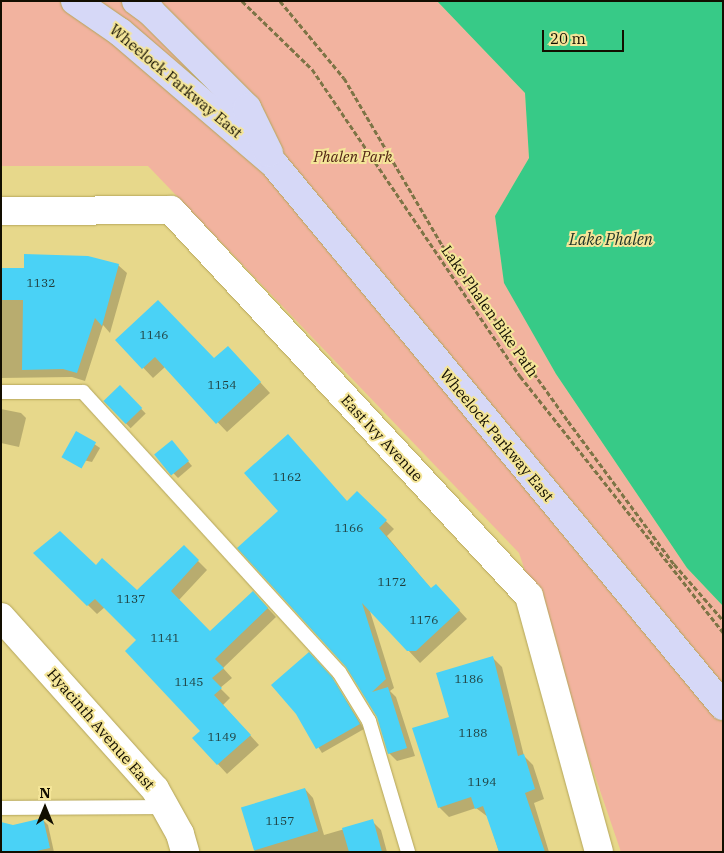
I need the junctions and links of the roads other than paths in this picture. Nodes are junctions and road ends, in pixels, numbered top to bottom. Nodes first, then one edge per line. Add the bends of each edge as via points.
1 (76, 1) edge
2 (136, 1) edge
3 (274, 164) junction
4 (1, 211) edge
5 (1, 392) edge
6 (1, 617) edge
7 (723, 706) edge
8 (165, 807) junction
9 (1, 808) edge
10 (185, 852) edge
11 (408, 852) edge
12 (599, 852) edge

1 - 3 street, Wheelock Parkway East via 120,32
2 - 3 street, Wheelock Parkway East via 247,108
3 - 7 street, Wheelock Parkway East
4 - 12 street, East Ivy Avenue via 171,210 529,596
5 - 11 lane via 83,392 339,672 369,721
6 - 8 street, Hyacinth Avenue East via 155,789
8 - 9 lane
8 - 10 street, Hyacinth Avenue East via 180,834

